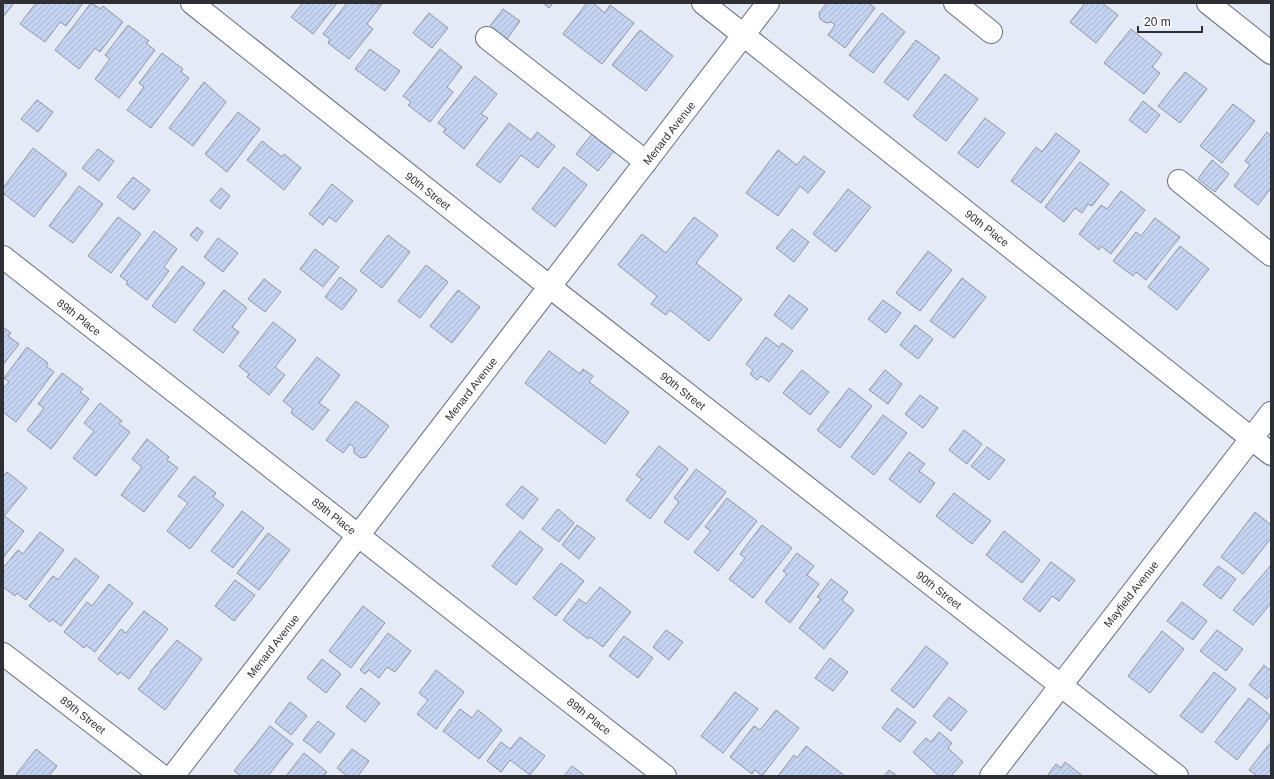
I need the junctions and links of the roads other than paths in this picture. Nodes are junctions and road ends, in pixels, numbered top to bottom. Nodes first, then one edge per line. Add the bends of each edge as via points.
1 (192, 3) edge
2 (703, 3) edge
3 (768, 3) edge
4 (955, 3) edge
5 (1208, 3) edge
6 (991, 32) dead end
7 (744, 35) junction
8 (487, 38) dead end
9 (1271, 53) edge
10 (646, 162) junction
11 (1179, 181) dead end
12 (1271, 255) edge
13 (3, 257) edge
14 (550, 287) junction
15 (1271, 413) edge
16 (1252, 438) junction
17 (1271, 454) edge
18 (358, 536) junction
19 (3, 654) edge
20 (1061, 686) junction
21 (162, 776) edge
22 (173, 776) edge
23 (665, 776) edge
24 (991, 776) edge
25 (1177, 776) edge

1 - 14 street, 90th Street
2 - 7 street, 90th Place
3 - 7 street, Menard Avenue
4 - 6 street
5 - 9 street
7 - 10 street, Menard Avenue
7 - 16 street, 90th Place
8 - 10 street
10 - 14 street, Menard Avenue
11 - 12 street
13 - 18 street, 89th Place
14 - 18 street, Menard Avenue
14 - 20 street, 90th Street
15 - 16 street, Mayfield Avenue
16 - 17 street, 90th Place
16 - 20 street, Mayfield Avenue
18 - 22 street, Menard Avenue
18 - 23 street, 89th Place
19 - 21 street, 89th Street
20 - 24 street, Mayfield Avenue
20 - 25 street, 90th Street

